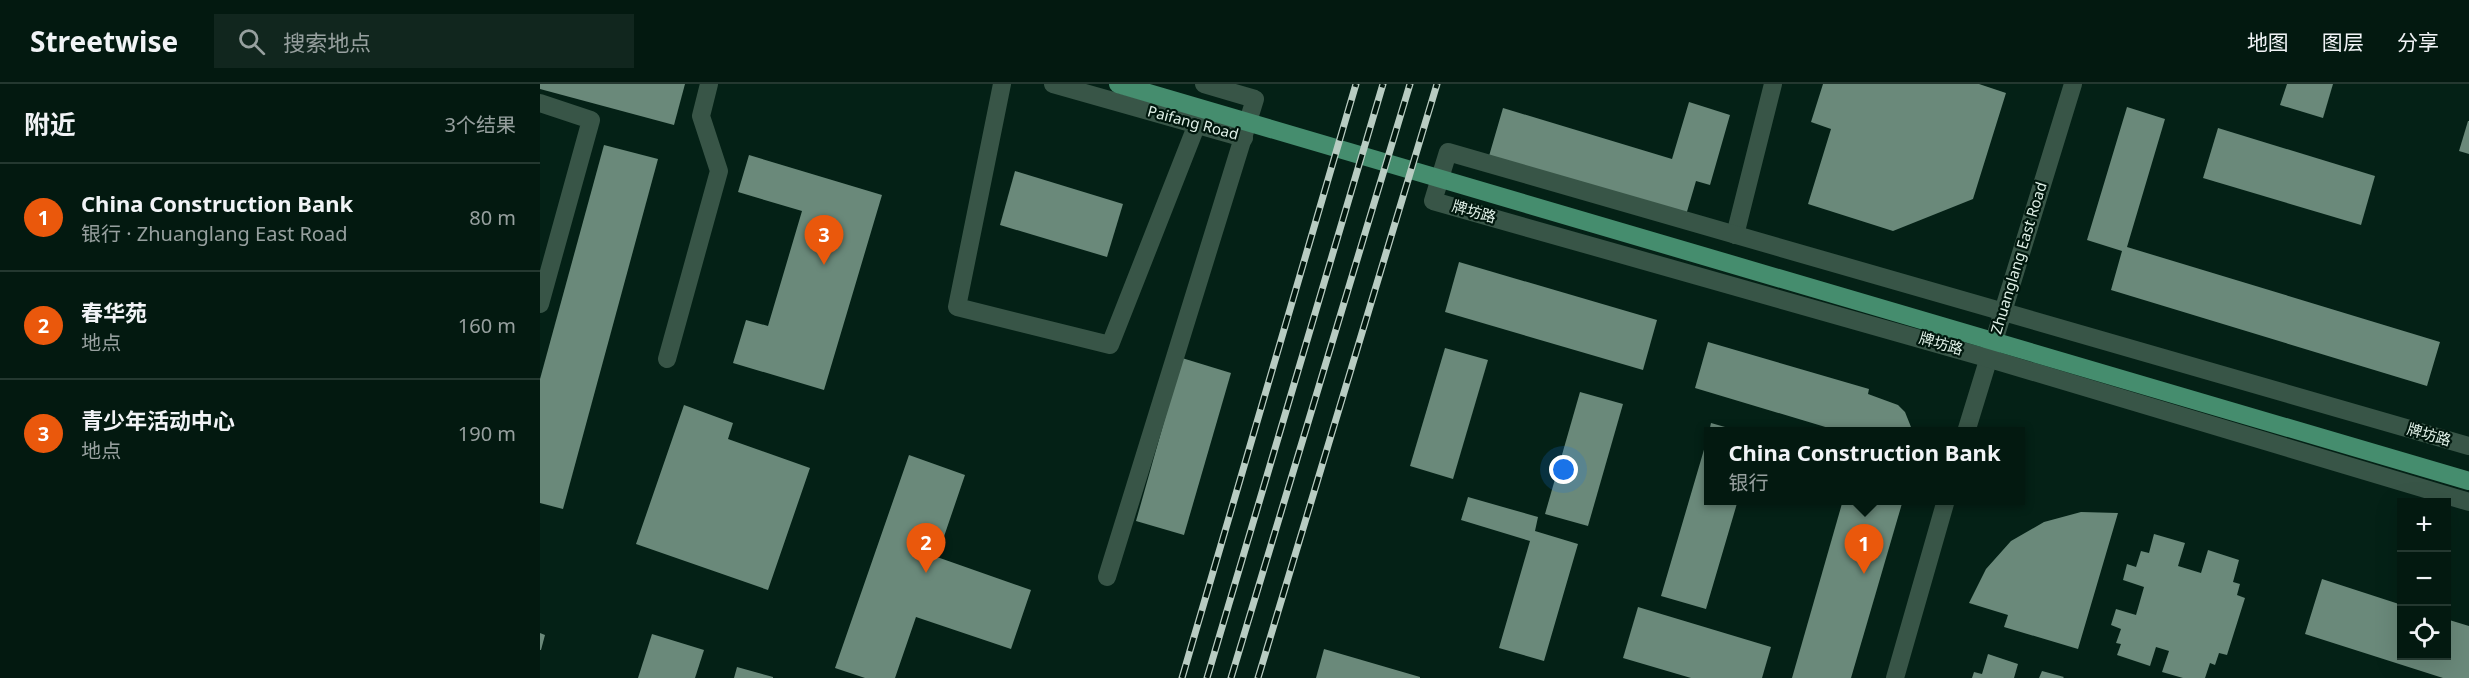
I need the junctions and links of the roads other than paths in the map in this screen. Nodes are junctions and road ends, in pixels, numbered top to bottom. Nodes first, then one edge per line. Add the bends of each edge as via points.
1 (709, 84) edge
2 (1002, 84) edge
3 (1053, 84) edge
4 (1118, 84) edge
5 (1204, 84) edge
6 (1773, 84) edge
7 (2073, 84) edge
8 (540, 103) edge
9 (1197, 124) junction
10 (1246, 130) junction
11 (1432, 177) junction
12 (1735, 235) junction
13 (540, 304) edge
14 (2002, 313) junction
15 (1990, 350) junction
16 (667, 359) dead end
17 (1967, 427) edge
18 (2469, 446) edge
19 (2469, 480) edge
20 (2469, 502) edge
21 (1945, 505) edge
22 (1107, 577) dead end
23 (1895, 678) edge

1 - 16 street via 702,116 719,171
2 - 9 street via 957,307 1110,345
3 - 9 street, Paifang Road
4 - 10 street
4 - 11 main road, 牌坊路
5 - 10 street, Paifang Road via 1255,99
6 - 12 street
7 - 14 street, Zhuanglang East Road
8 - 13 street via 591,120
9 - 10 street, Paifang Road
10 - 22 street
11 - 12 street, 牌坊路 via 1448,152
11 - 15 street, 牌坊路 via 1433,201
11 - 19 main road, 牌坊路
12 - 14 street, 牌坊路
14 - 15 street, Zhuanglang East Road
14 - 18 street, 牌坊路
15 - 17 street, Zhuanglang East Road
15 - 20 street, 牌坊路
21 - 23 street

